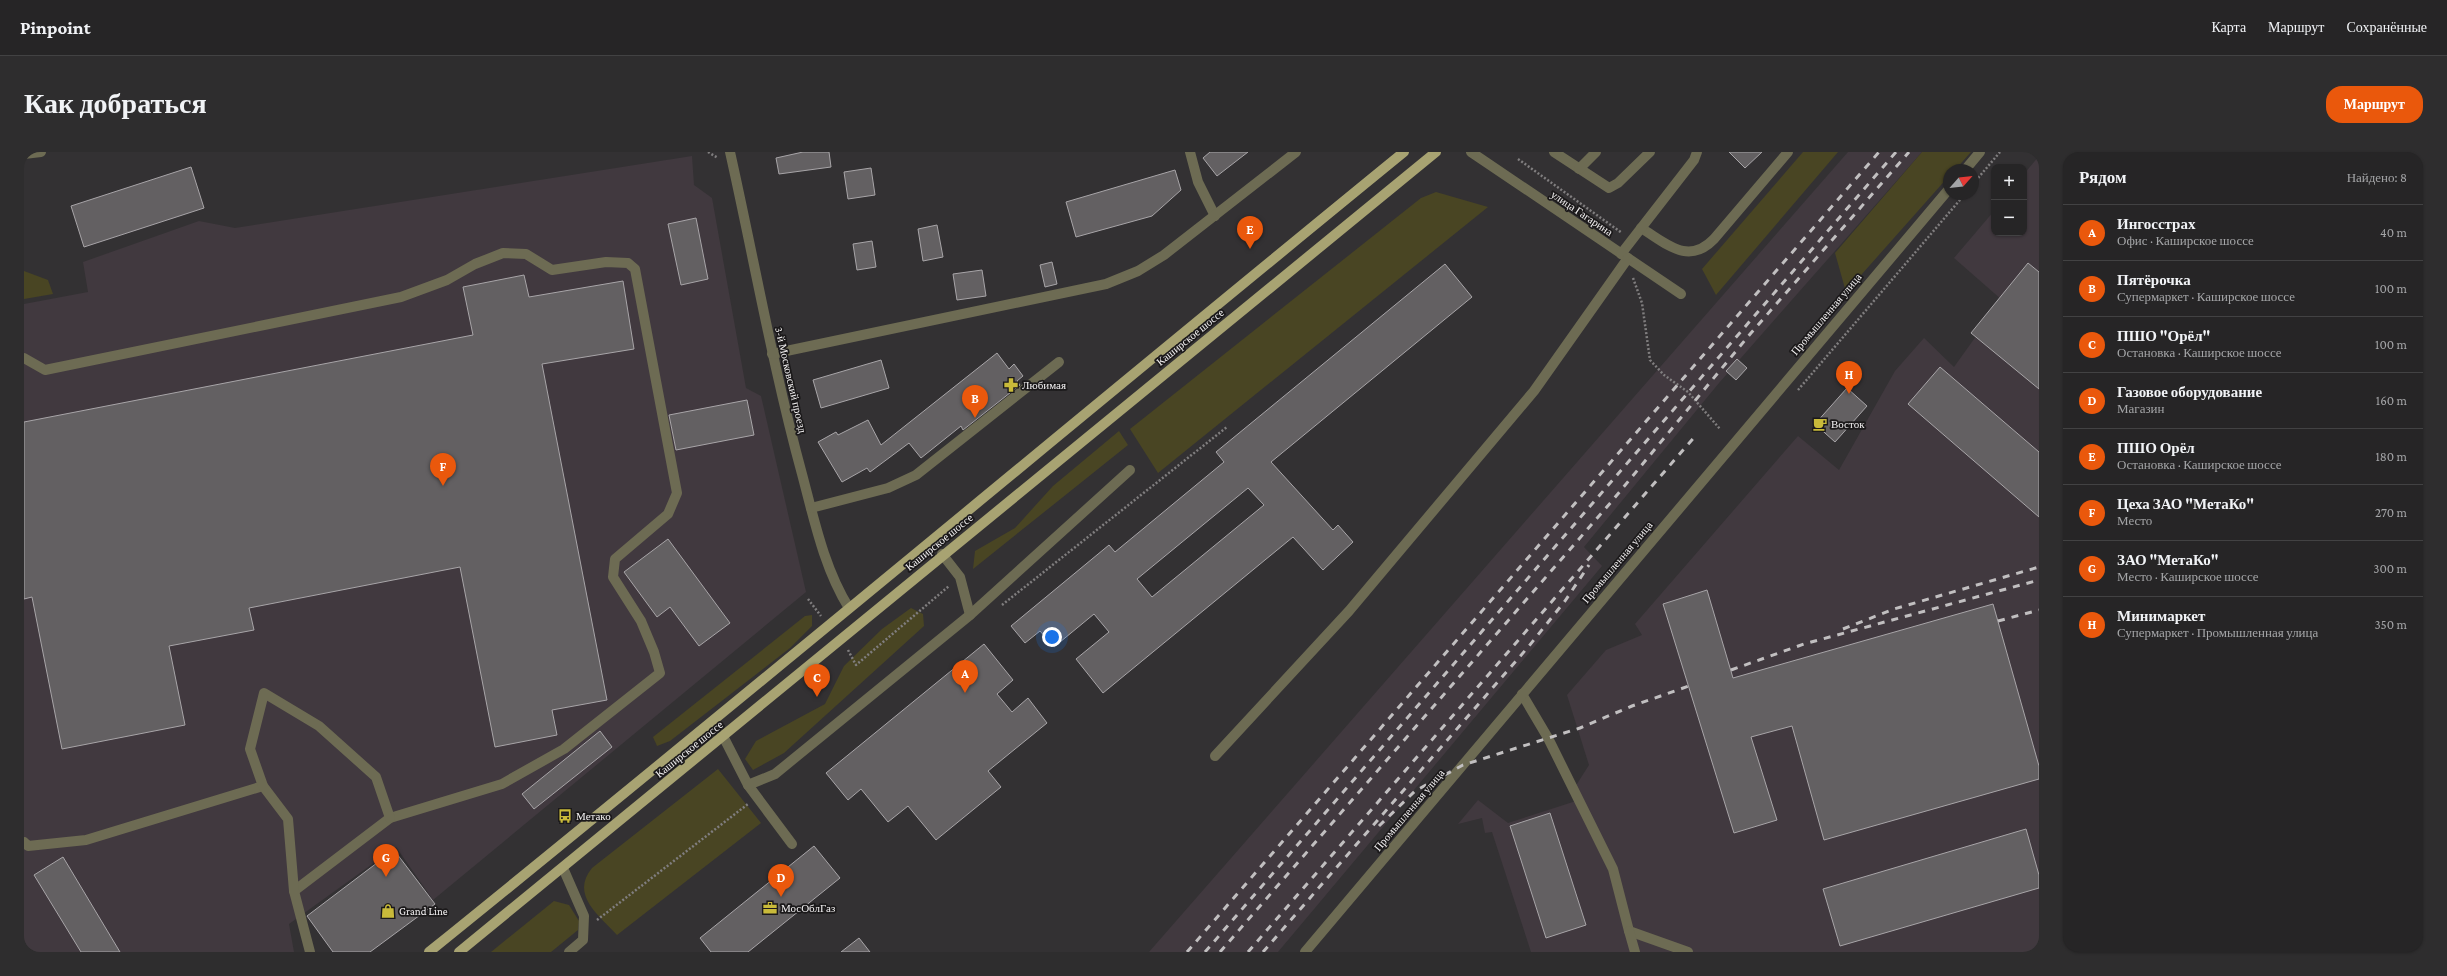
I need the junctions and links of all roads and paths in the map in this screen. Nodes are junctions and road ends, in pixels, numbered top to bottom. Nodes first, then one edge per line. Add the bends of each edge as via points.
1 (41, 152) edge
2 (730, 152) edge
3 (1190, 152) edge
4 (1296, 152) edge
5 (1404, 152) edge
6 (1436, 152) edge
7 (1471, 152) edge
8 (1554, 152) edge
9 (1596, 152) edge
10 (1650, 152) edge
11 (1697, 152) edge
12 (1788, 152) edge
13 (1980, 152) edge
14 (2000, 152) edge
15 (24, 154) edge
16 (1518, 160) dead end
17 (1970, 164) edge
18 (1579, 169) junction
19 (1979, 177) edge
20 (1943, 196) edge
21 (1960, 200) edge
22 (1215, 216) junction
23 (1641, 228) junction
24 (1632, 240) junction
25 (1624, 256) junction
26 (1681, 294) dead end
27 (772, 354) junction
28 (24, 358) edge
29 (1059, 362) dead end
30 (1796, 392) dead end
31 (1720, 429) dead end
32 (1130, 470) dead end
33 (812, 508) junction
34 (942, 554) junction
35 (960, 577) junction
36 (808, 600) dead end
37 (849, 608) junction
38 (970, 615) junction
39 (823, 618) dead end
40 (847, 648) dead end
41 (1522, 694) junction
42 (723, 736) junction
43 (1215, 756) dead end
44 (748, 785) junction
45 (263, 786) junction
46 (390, 818) junction
47 (24, 842) edge
48 (792, 844) dead end
49 (563, 868) junction
50 (294, 891) junction
51 (1629, 931) junction
52 (310, 952) edge
53 (429, 952) edge
54 (459, 952) edge
55 (569, 952) edge
56 (1305, 952) edge
57 (1635, 952) edge
58 (1688, 952) edge

1 - 15 street
2 - 27 street, 3-й Московский проезд
3 - 22 street via 1198,182
4 - 22 street
5 - 37 main road, Каширское шоссе
6 - 34 main road, Каширское шоссе
7 - 25 street, улица Гагарина
8 - 18 street
9 - 18 street
10 - 18 street via 1612,187 1604,186
11 - 23 street via 1694,160
12 - 23 street via 1714,239 1701,249 1692,252 1682,251
13 - 17 street
14 - 19 path
16 - 24 path
20 - 41 street, Промышленная улица
21 - 30 path
22 - 27 street via 1164,255 1138,271 1106,284
23 - 24 street
24 - 25 street
25 - 26 street, улица Гагарина
25 - 31 path via 1642,303 1650,360 1664,375 1688,392
25 - 43 street via 1534,391 1348,611
27 - 33 street, 3-й Московский проезд
28 - 46 street via 45,370 393,298 447,280 475,264 503,253 526,254 552,270 606,262 628,263 635,269 677,492 668,514 615,559 613,577 641,620 660,673 564,749 502,784
29 - 33 street via 916,475 888,488
32 - 38 street
33 - 37 street, 3-й Московский проезд via 833,577
34 - 35 street
34 - 42 main road, Каширское шоссе
35 - 38 street
35 - 40 path via 856,665
36 - 39 path
37 - 53 main road, Каширское шоссе via 712,723
38 - 44 street via 775,774
41 - 51 street via 1548,738 1613,869
41 - 56 street, Промышленная улица
42 - 44 street
42 - 49 main road, Каширское шоссе
44 - 48 street
45 - 46 street via 250,749 264,693 319,726 376,777
45 - 47 street via 86,840 28,846
45 - 50 street via 288,819
46 - 50 street
49 - 54 main road, Каширское шоссе
49 - 55 street via 584,916 583,940
50 - 52 street
51 - 57 street
51 - 58 street

